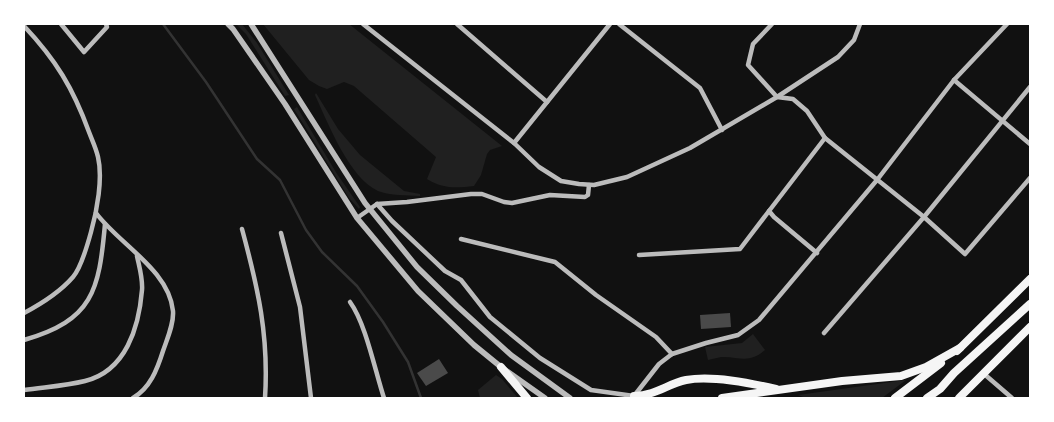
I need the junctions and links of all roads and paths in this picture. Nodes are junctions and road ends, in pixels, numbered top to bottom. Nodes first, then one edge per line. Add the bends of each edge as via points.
1 (61, 24) edge
2 (106, 24) edge
3 (228, 24) edge
4 (250, 24) edge
5 (363, 24) edge
6 (610, 24) edge
7 (619, 24) edge
8 (772, 24) edge
9 (860, 24) edge
10 (1007, 24) edge
11 (461, 25) edge
12 (24, 26) edge
13 (954, 80) junction
14 (1030, 87) edge
15 (778, 96) junction
16 (547, 102) junction
17 (1002, 120) junction
18 (722, 130) junction
19 (825, 138) junction
20 (514, 143) junction
21 (1030, 144) edge
22 (1030, 178) edge
23 (877, 180) junction
24 (589, 185) junction
25 (376, 204) junction
26 (369, 208) junction
27 (769, 211) junction
28 (96, 214) junction
29 (924, 217) junction
30 (357, 218) junction
31 (105, 224) junction
32 (242, 229) dead end
33 (281, 233) dead end
34 (461, 239) dead end
35 (817, 252) junction
36 (639, 255) dead end
37 (137, 256) junction
38 (1030, 279) edge
39 (350, 302) dead end
40 (1030, 304) edge
41 (24, 313) edge
42 (1030, 327) edge
43 (824, 333) dead end
44 (24, 340) edge
45 (960, 348) junction
46 (672, 354) junction
47 (501, 368) junction
48 (983, 373) junction
49 (940, 389) junction
50 (24, 390) edge
51 (780, 390) junction
52 (634, 396) junction
53 (133, 398) edge
54 (265, 398) edge
55 (312, 398) edge
56 (384, 398) edge
57 (527, 398) edge
58 (546, 398) edge
59 (570, 398) edge
60 (722, 398) edge
61 (895, 398) edge
62 (927, 398) edge
63 (935, 398) edge
64 (959, 398) edge
65 (1012, 398) edge

1 - 2 street via 84,52 107,27
3 - 30 street via 285,104
4 - 26 street
5 - 20 street
6 - 16 street
7 - 18 street via 700,88
8 - 15 street via 753,44 748,65
9 - 15 street via 854,40 838,57
10 - 13 street
11 - 16 street
12 - 28 street via 61,72 78,102 98,158
13 - 17 street
13 - 23 street
14 - 17 street
15 - 18 street
15 - 19 street via 793,100 807,110
16 - 20 street
17 - 21 street
17 - 29 street
18 - 24 street via 627,177
19 - 23 street
19 - 27 street
20 - 24 street via 539,167 561,181
22 - 29 street via 965,254
23 - 29 street
23 - 35 street
24 - 25 street via 585,197 550,195 512,203 476,193
25 - 26 street
25 - 52 street via 445,271 462,280 490,317 540,358 591,390
26 - 30 street
26 - 59 street via 417,267 457,306 511,355
27 - 35 street
27 - 36 street via 740,249
28 - 31 street
28 - 41 street via 73,277 44,302
29 - 43 street
30 - 47 street via 418,290
31 - 37 street
31 - 44 street via 101,262 89,300 72,320
32 - 54 street via 261,306 267,370
33 - 55 street via 300,307
34 - 46 street via 555,262 656,337
35 - 46 street via 759,320 738,335
37 - 50 street via 142,288 136,322 129,344 118,361 103,374 86,381
37 - 53 street via 150,266 166,289 173,312 158,366 148,385
38 - 45 highway
39 - 56 street via 357,312
40 - 49 highway
42 - 48 highway
45 - 51 highway via 901,376
45 - 61 highway
46 - 52 street via 658,364
47 - 57 highway
47 - 58 street
48 - 64 highway
48 - 65 street
49 - 62 highway
49 - 63 highway
51 - 52 highway via 747,382 687,380 645,396
51 - 60 highway

